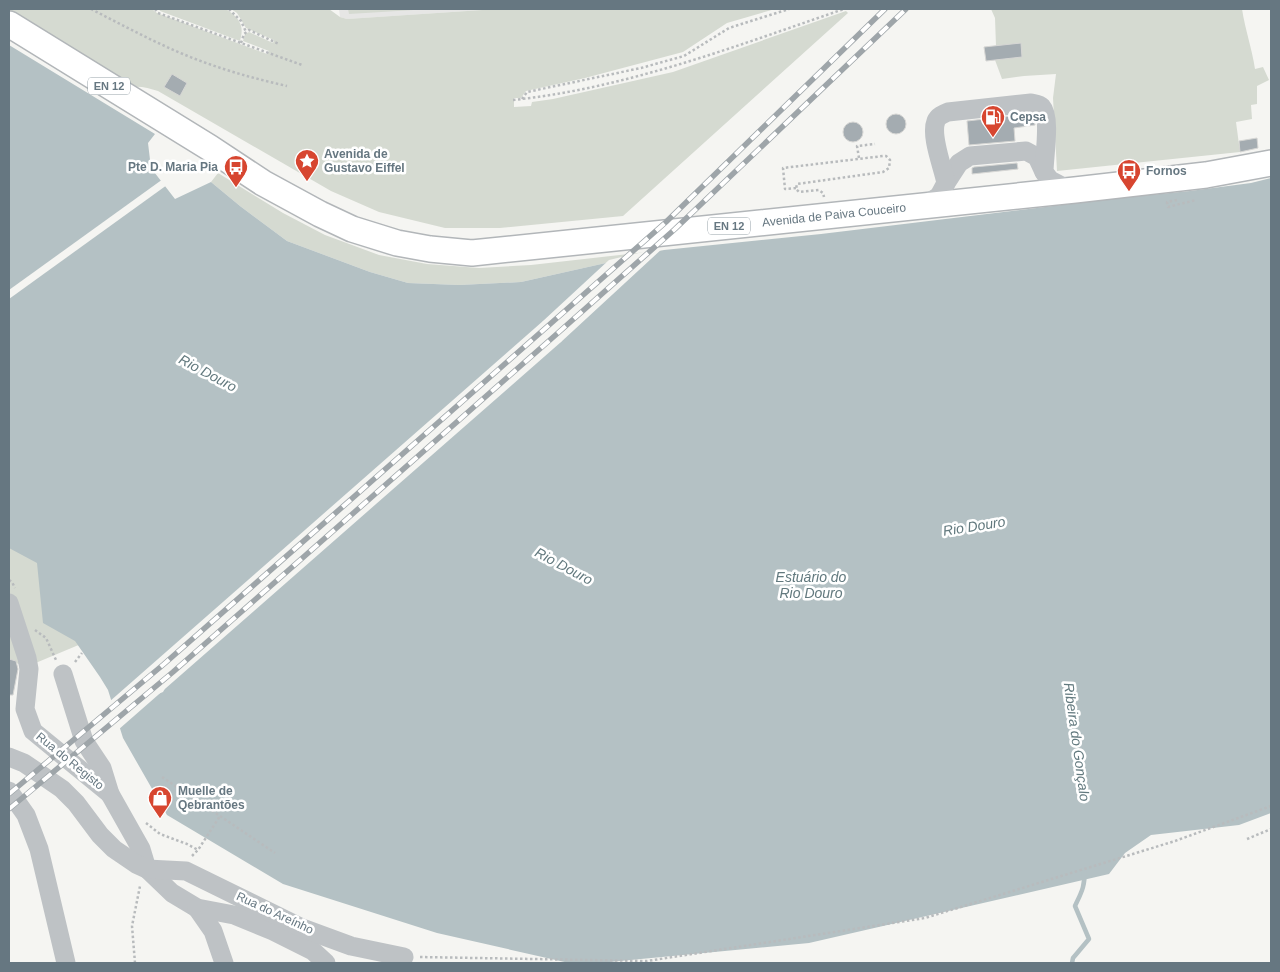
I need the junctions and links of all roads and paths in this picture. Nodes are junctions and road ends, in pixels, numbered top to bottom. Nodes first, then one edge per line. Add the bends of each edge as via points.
1 (90, 9) edge
2 (155, 9) edge
3 (228, 9) edge
4 (789, 9) edge
5 (844, 9) edge
6 (9, 24) edge
7 (246, 32) junction
8 (241, 43) junction
9 (279, 44) dead end
10 (302, 65) dead end
11 (287, 86) dead end
12 (522, 99) junction
13 (514, 100) dead end
14 (875, 144) dead end
15 (858, 158) junction
16 (1271, 163) edge
17 (1044, 172) junction
18 (946, 183) junction
19 (796, 188) junction
20 (1069, 190) junction
21 (927, 204) junction
22 (826, 216) junction
23 (9, 603) edge
24 (63, 674) dead end
25 (9, 756) edge
26 (162, 777) dead end
27 (9, 791) edge
28 (110, 794) junction
29 (1271, 806) edge
30 (220, 816) junction
31 (140, 818) dead end
32 (1271, 829) edge
33 (1247, 840) dead end
34 (275, 853) dead end
35 (147, 869) junction
36 (198, 908) junction
37 (404, 957) joint
38 (66, 963) edge
39 (135, 963) edge
40 (224, 963) edge
41 (326, 963) edge

1 - 11 path via 198,60 249,78
2 - 8 path via 158,13
3 - 7 path via 241,21
4 - 12 path via 728,28 684,56 528,92
5 - 12 path via 658,70 583,89
6 - 22 main road, Avenida de Paiva Couceiro / EN 12 via 263,183 352,229 397,243 472,253
7 - 8 path
7 - 9 path via 258,33
8 - 10 path
12 - 13 path
14 - 15 path via 857,146
15 - 19 path via 783,168 786,189
15 - 19 path via 886,156 890,166 876,173 799,183
16 - 20 main road, Avenida de Paiva Couceiro / EN 12 via 1206,175
17 - 18 street via 1037,157 1026,151 970,156 959,163
17 - 18 street via 1046,124 1045,113 1038,104 948,112 940,117 935,128 936,146
17 - 20 street via 1050,180
18 - 21 street via 939,196
19 - 22 path via 799,192 822,191
20 - 21 main road, Avenida de Paiva Couceiro / EN 12
21 - 22 main road, Avenida de Paiva Couceiro / EN 12
23 - 28 street, Rua do Registo via 27,658 25,709 34,731
24 - 28 street via 84,741 102,768
25 - 35 street via 62,789 114,849
26 - 30 path
27 - 38 street via 26,815 39,849
28 - 35 street via 141,849
29 - 37 path via 1175,841 925,918 647,961
30 - 31 path via 198,850 160,834
30 - 34 path
32 - 33 path
35 - 36 street via 172,893
35 - 37 street, Rua do Areínho via 186,871 302,928 350,946
35 - 39 path via 139,888 132,926
36 - 40 street via 213,931
36 - 41 street via 234,915 273,931 313,951

